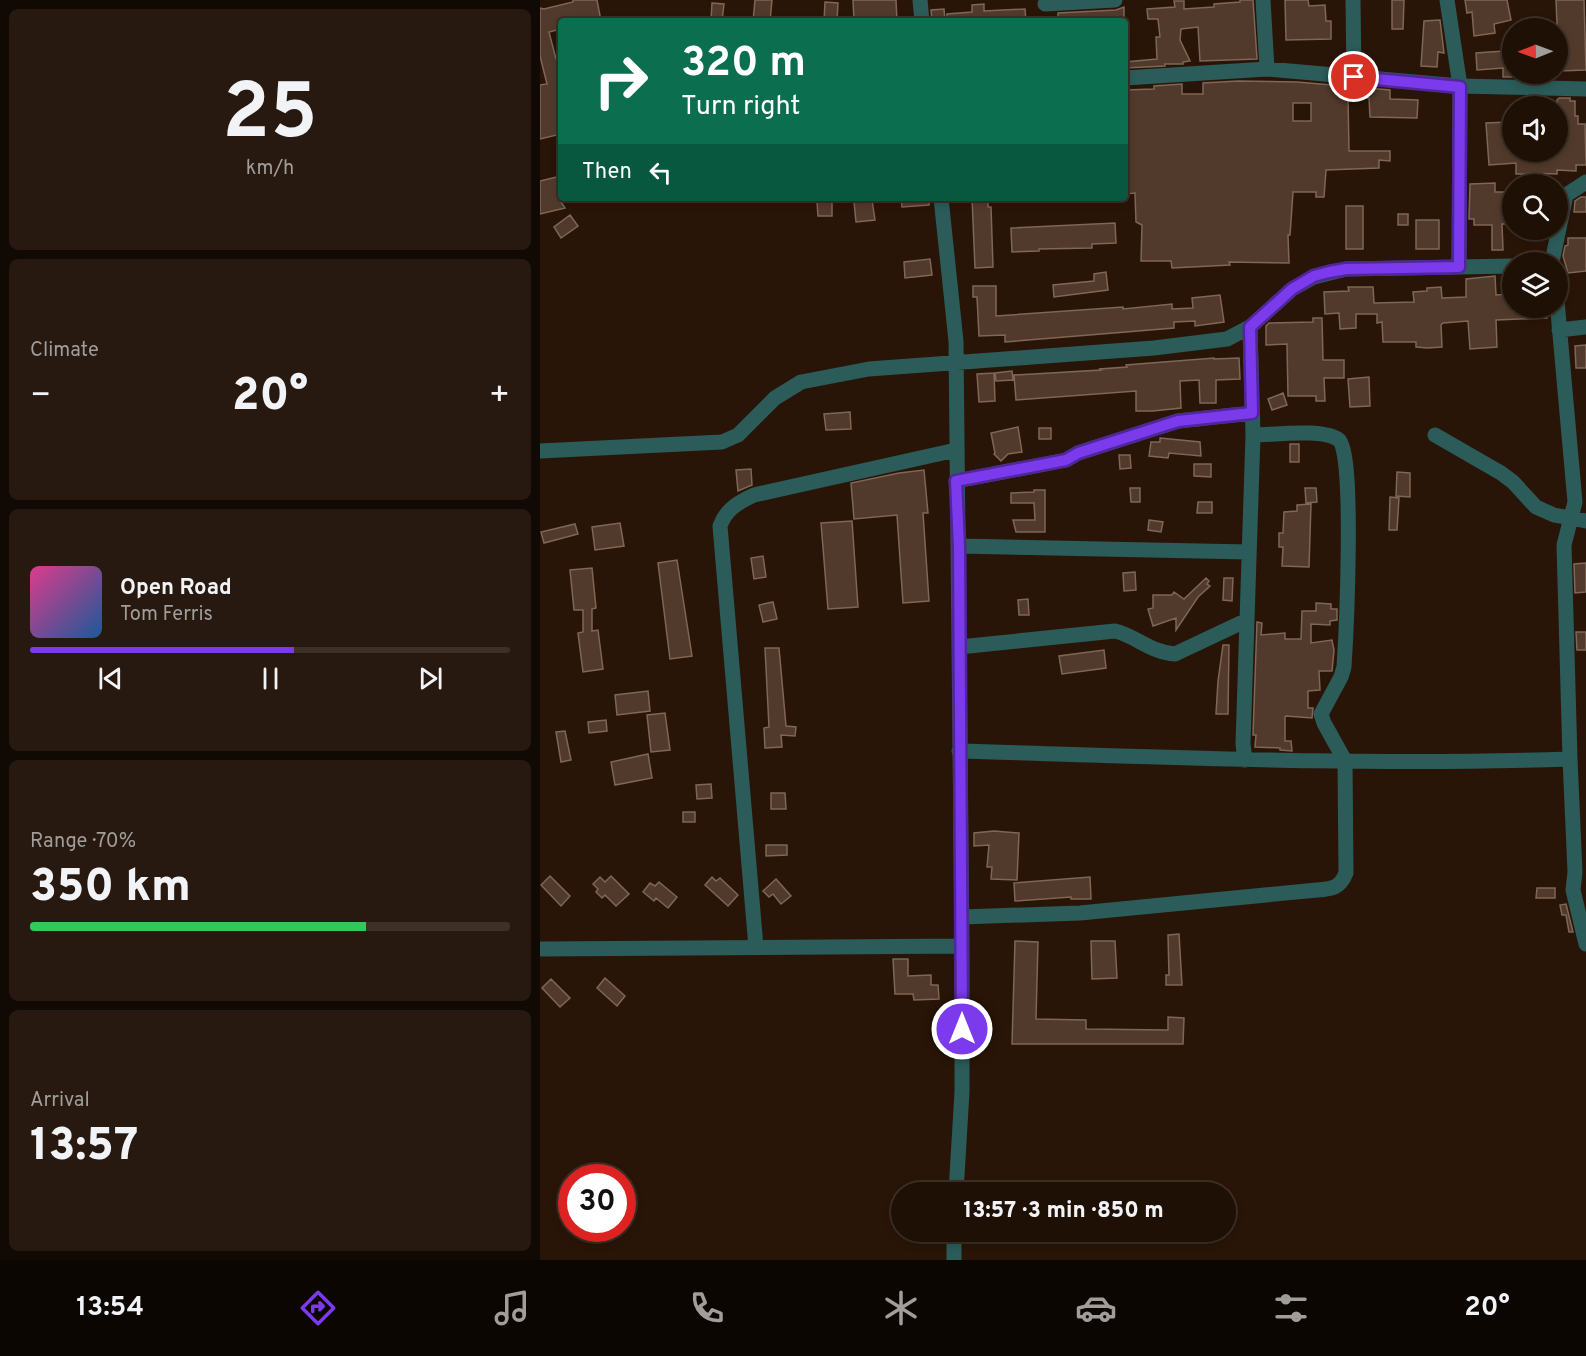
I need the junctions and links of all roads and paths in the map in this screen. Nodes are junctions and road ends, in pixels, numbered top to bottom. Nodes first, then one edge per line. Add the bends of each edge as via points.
1 (920, 0) edge
2 (1115, 0) edge
3 (1263, 0) edge
4 (1353, 0) edge
5 (1447, 0) edge
6 (1045, 4) dead end
7 (922, 18) edge
8 (1267, 69) junction
9 (1354, 77) junction
10 (1128, 78) edge
11 (1460, 87) junction
12 (1586, 89) edge
13 (1586, 182) edge
14 (941, 201) edge
15 (1554, 252) edge
16 (1502, 266) edge
17 (1459, 267) junction
18 (1558, 318) edge
19 (1250, 327) junction
20 (1586, 327) edge
21 (1559, 330) junction
22 (956, 363) junction
23 (1252, 413) junction
24 (1253, 435) junction
25 (1435, 435) dead end
26 (956, 450) junction
27 (540, 451) edge
28 (956, 481) junction
29 (1579, 520) edge
30 (959, 546) junction
31 (1249, 552) junction
32 (1247, 620) junction
33 (959, 647) junction
34 (959, 751) junction
35 (1570, 759) junction
36 (1245, 760) junction
37 (1345, 761) junction
38 (962, 917) junction
39 (1586, 944) edge
40 (962, 946) junction
41 (756, 947) junction
42 (540, 949) edge
43 (957, 1182) edge
44 (954, 1242) edge
45 (954, 1260) edge

1 - 7 street
2 - 6 street
3 - 8 street
4 - 9 street
5 - 11 street
8 - 9 street
8 - 10 street
9 - 11 street
11 - 12 street
11 - 17 street
13 - 15 street via 1566,195
14 - 22 street
16 - 17 street
17 - 19 street via 1346,269 1314,276 1292,289
18 - 21 street
19 - 22 street via 1227,339 1154,348
19 - 23 street
20 - 21 street
21 - 29 street
22 - 26 street
22 - 27 street via 869,369 801,382 775,398 738,435 722,442
23 - 24 street
23 - 28 street via 1178,421 1066,460
24 - 31 street
24 - 37 street via 1331,436 1344,449 1348,504 1344,667 1321,714
25 - 29 street via 1501,473 1536,507
26 - 28 street
26 - 41 street via 754,495 730,509 720,526
28 - 30 street
29 - 35 street via 1564,545
30 - 31 street
30 - 33 street
31 - 32 street
32 - 33 street via 1175,654 1163,653 1115,631
32 - 36 street
33 - 34 street
34 - 36 street
34 - 38 street
35 - 37 street
35 - 39 street via 1573,890
36 - 37 street
37 - 38 street via 1346,873 1336,887 1080,913
38 - 40 street
40 - 41 street
40 - 43 street via 962,1092
41 - 42 street
44 - 45 street

